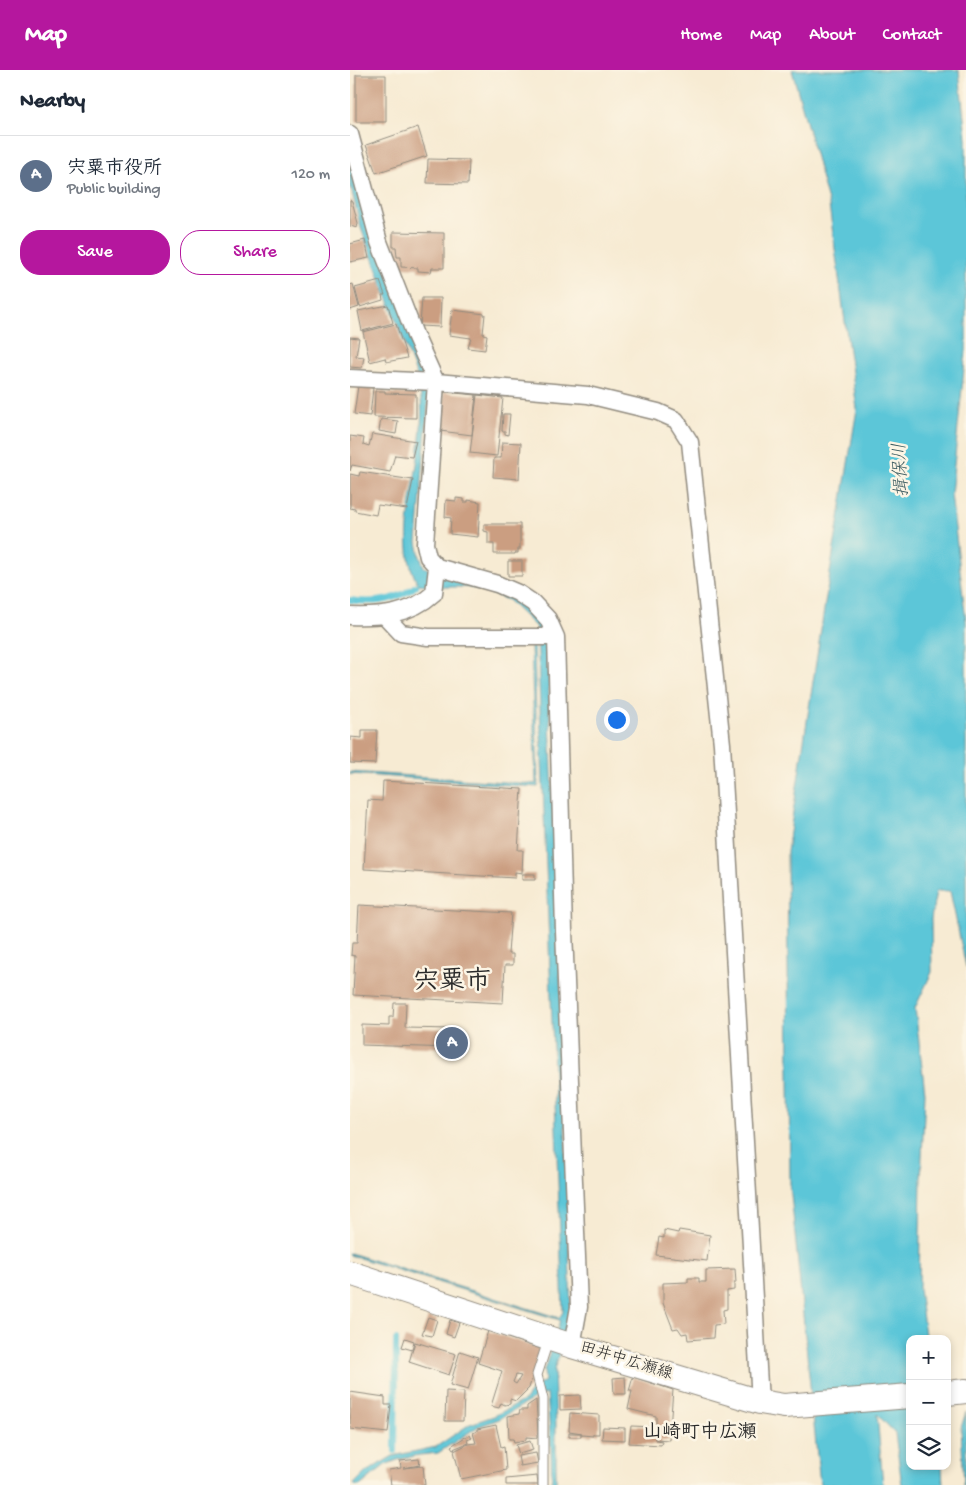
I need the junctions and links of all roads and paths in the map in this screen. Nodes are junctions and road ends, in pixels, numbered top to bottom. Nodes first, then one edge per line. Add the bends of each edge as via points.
1 (350, 134) edge
2 (350, 378) edge
3 (436, 382) junction
4 (437, 567) junction
5 (350, 616) edge
6 (384, 616) junction
7 (556, 637) junction
8 (350, 1273) edge
9 (549, 1338) junction
10 (572, 1346) junction
11 (966, 1391) edge
12 (951, 1393) edge
13 (906, 1396) edge
14 (760, 1402) junction
15 (543, 1485) edge

1 - 3 street via 379,242
2 - 3 street
3 - 4 street via 425,544 428,557
3 - 14 street via 588,395 614,401 676,420 690,442 722,744
4 - 6 street via 434,593 414,608
4 - 7 street via 518,593 548,619
5 - 6 street
6 - 7 street via 401,634
7 - 10 street via 579,1307
8 - 9 main road, 田井中広瀬線
9 - 10 main road, 田井中広瀬線
9 - 15 lane via 537,1374 543,1399
10 - 14 main road, 田井中広瀬線
11 - 12 main road
13 - 14 main road, 田井中広瀬線 via 784,1406

